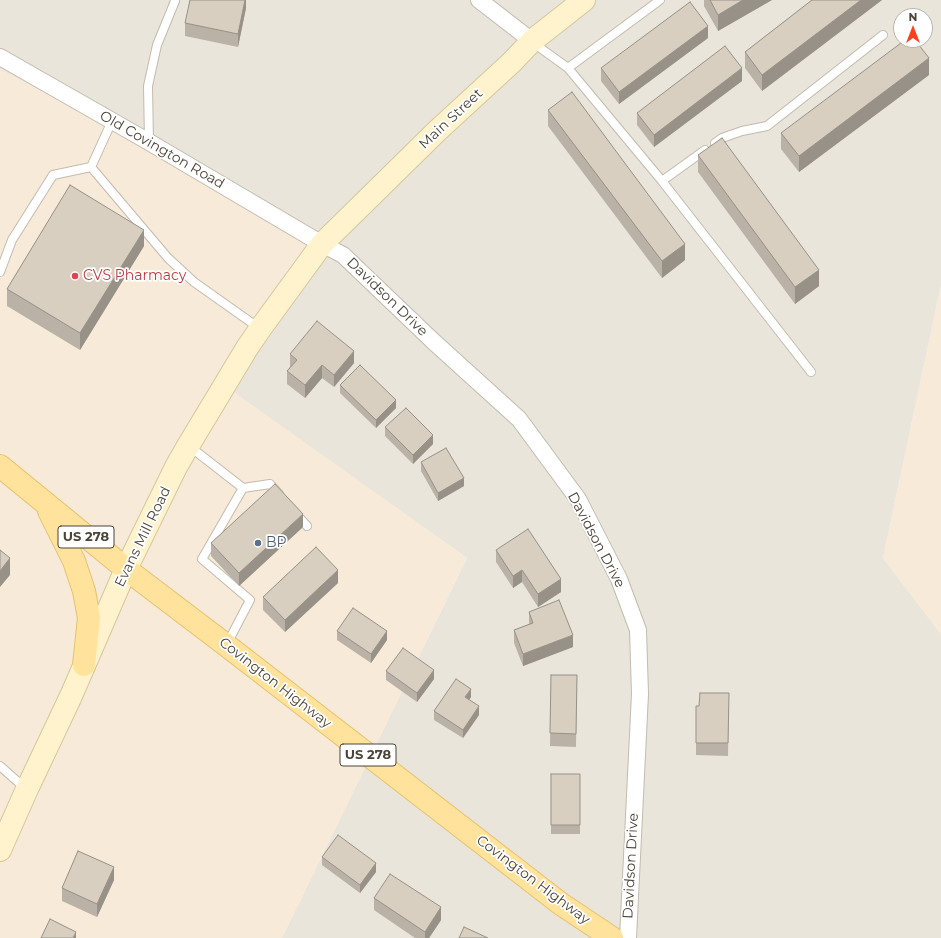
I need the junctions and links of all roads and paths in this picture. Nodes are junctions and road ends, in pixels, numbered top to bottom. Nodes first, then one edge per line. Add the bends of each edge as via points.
1 (175, 0) edge
2 (479, 0) edge
3 (584, 0) edge
4 (660, 0) edge
5 (883, 35) dead end
6 (532, 41) junction
7 (0, 57) edge
8 (568, 68) junction
9 (112, 121) junction
10 (149, 142) junction
11 (91, 167) junction
12 (662, 182) junction
13 (322, 244) junction
14 (0, 272) edge
15 (260, 329) junction
16 (811, 372) dead end
17 (188, 446) junction
18 (0, 466) edge
19 (243, 488) junction
20 (46, 504) junction
21 (307, 526) dead end
22 (126, 570) junction
23 (226, 645) junction
24 (84, 665) junction
25 (0, 766) edge
26 (27, 789) junction
27 (0, 850) edge
28 (612, 938) edge
29 (628, 938) edge

1 - 10 lane via 157,45 148,86
2 - 6 street
3 - 6 main road, Main Street
4 - 8 lane
5 - 12 lane via 767,126 722,138
6 - 8 lane
6 - 13 main road, Main Street
7 - 9 street, Old Covington Road
8 - 12 lane
9 - 10 street, Old Covington Road
9 - 11 lane
10 - 13 street, Old Covington Road
11 - 14 lane via 53,175 12,240
11 - 15 lane via 168,258 194,282
12 - 16 lane
13 - 15 main road, Evans Mill Road
13 - 29 street, Davidson Drive via 343,255 519,419 578,499 619,579 638,630 640,694
15 - 17 main road, Evans Mill Road
17 - 19 lane
17 - 22 main road, Evans Mill Road
18 - 20 main road, Covington Highway / US 278
19 - 21 lane via 270,484
19 - 23 lane via 202,559 250,600
20 - 22 main road, Covington Highway / US 278
20 - 24 main road via 74,561 84,591 89,618
22 - 23 main road, Covington Highway / US 278
22 - 24 main road, Evans Mill Road
23 - 28 main road, Covington Highway / US 278 via 561,904
24 - 26 main road, Evans Mill Road
25 - 26 lane
26 - 27 main road, Evans Mill Road

